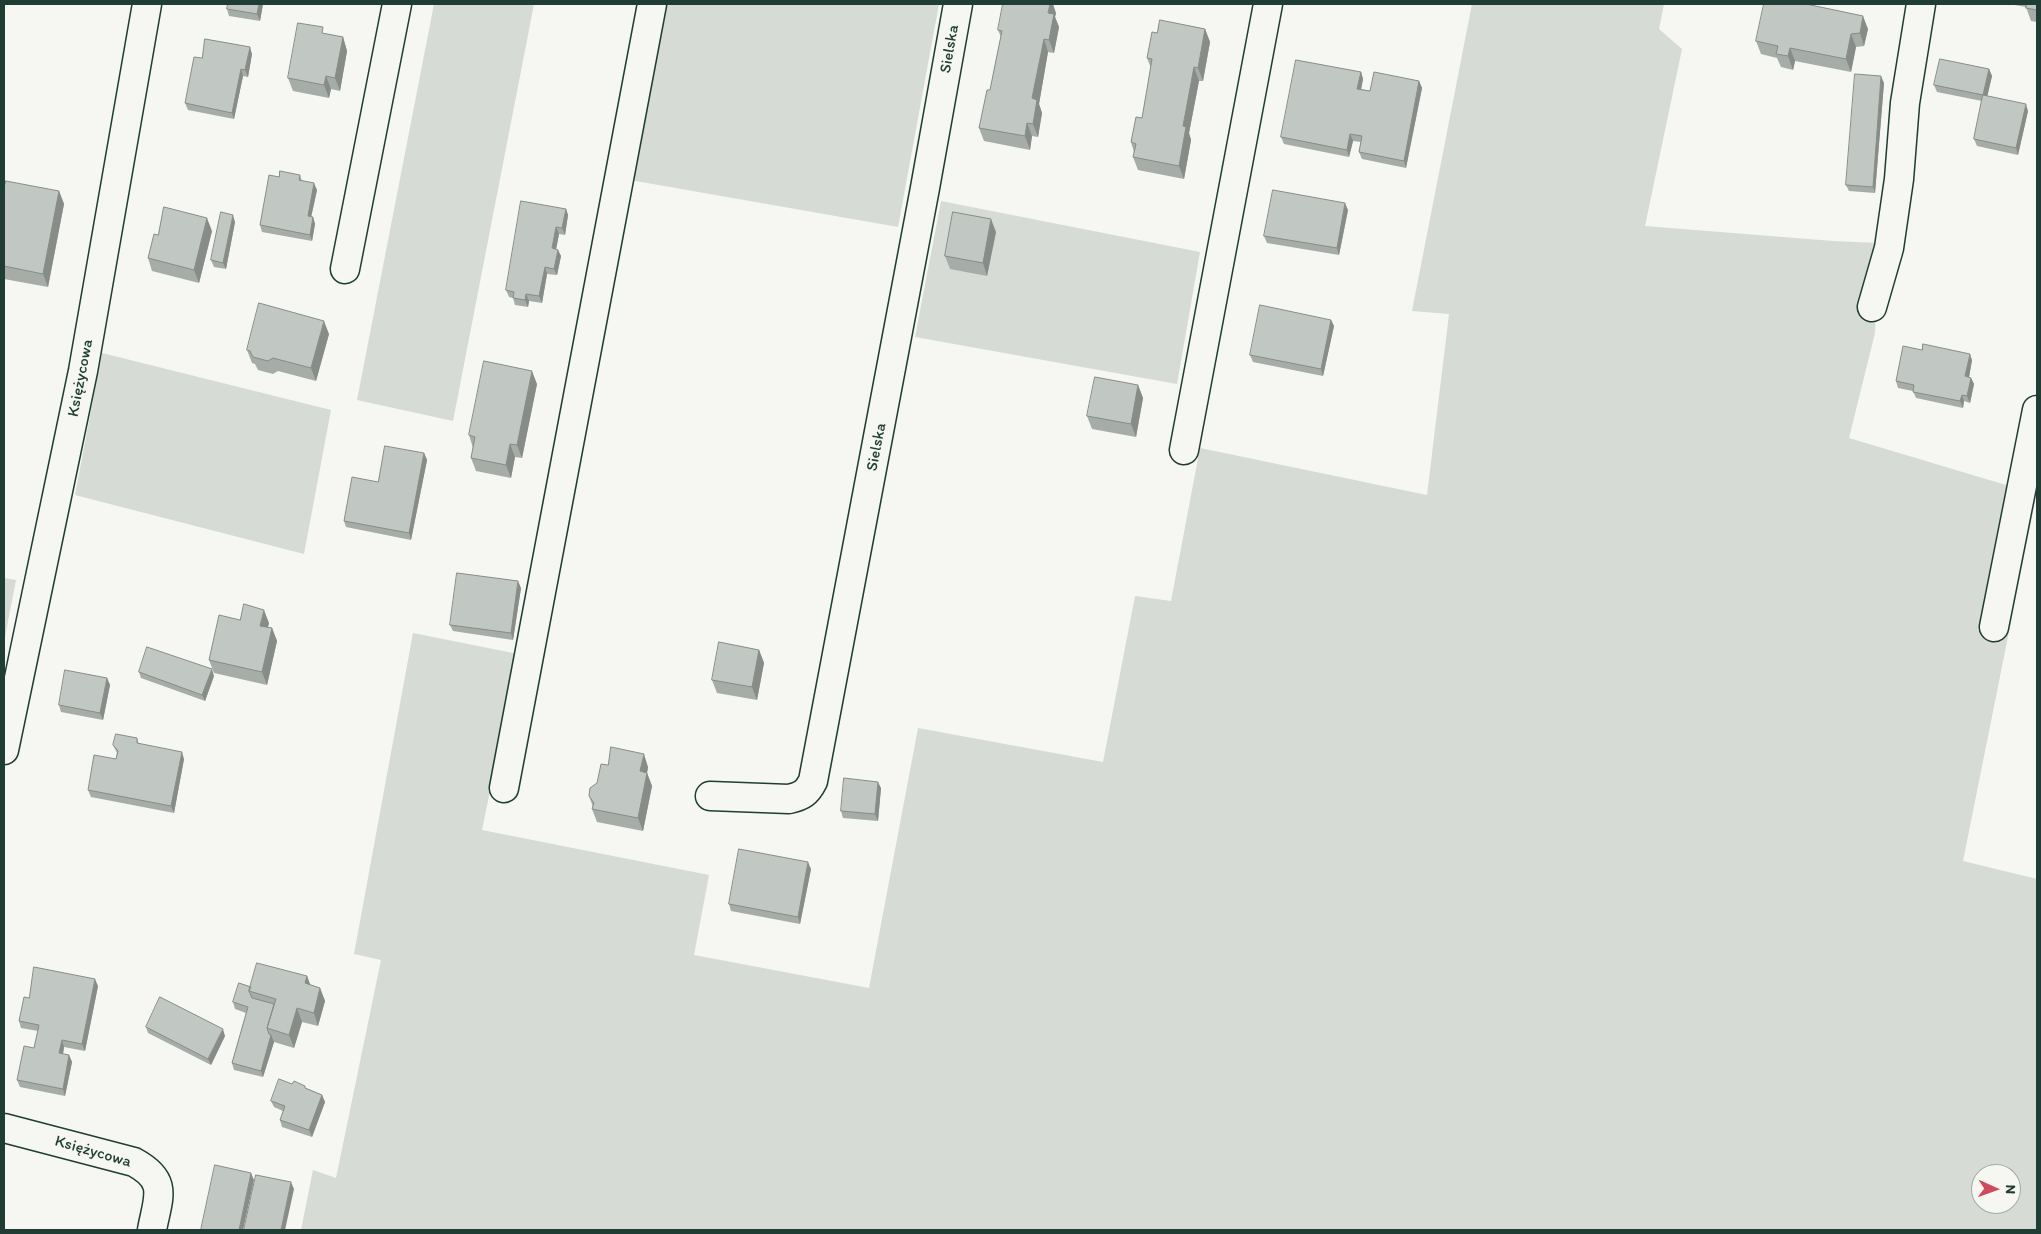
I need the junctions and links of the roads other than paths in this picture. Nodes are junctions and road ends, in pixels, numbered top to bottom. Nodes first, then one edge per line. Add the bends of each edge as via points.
1 (148, 4) edge
2 (397, 4) edge
3 (652, 4) edge
4 (958, 4) edge
5 (1268, 4) edge
6 (1921, 4) edge
7 (345, 269) dead end
8 (1872, 307) dead end
9 (2037, 410) edge
10 (1184, 450) dead end
11 (1994, 627) dead end
12 (4, 750) edge
13 (504, 788) dead end
14 (710, 796) dead end
15 (4, 1128) edge
16 (152, 1230) edge

1 - 12 street, Księżycowa via 83,371
2 - 7 street
3 - 13 street
4 - 14 street, Sielska via 813,782 801,796 789,799
5 - 10 street
6 - 8 street via 1888,248
9 - 11 street
15 - 16 street, Księżycowa via 134,1162 148,1170 157,1180 159,1196

